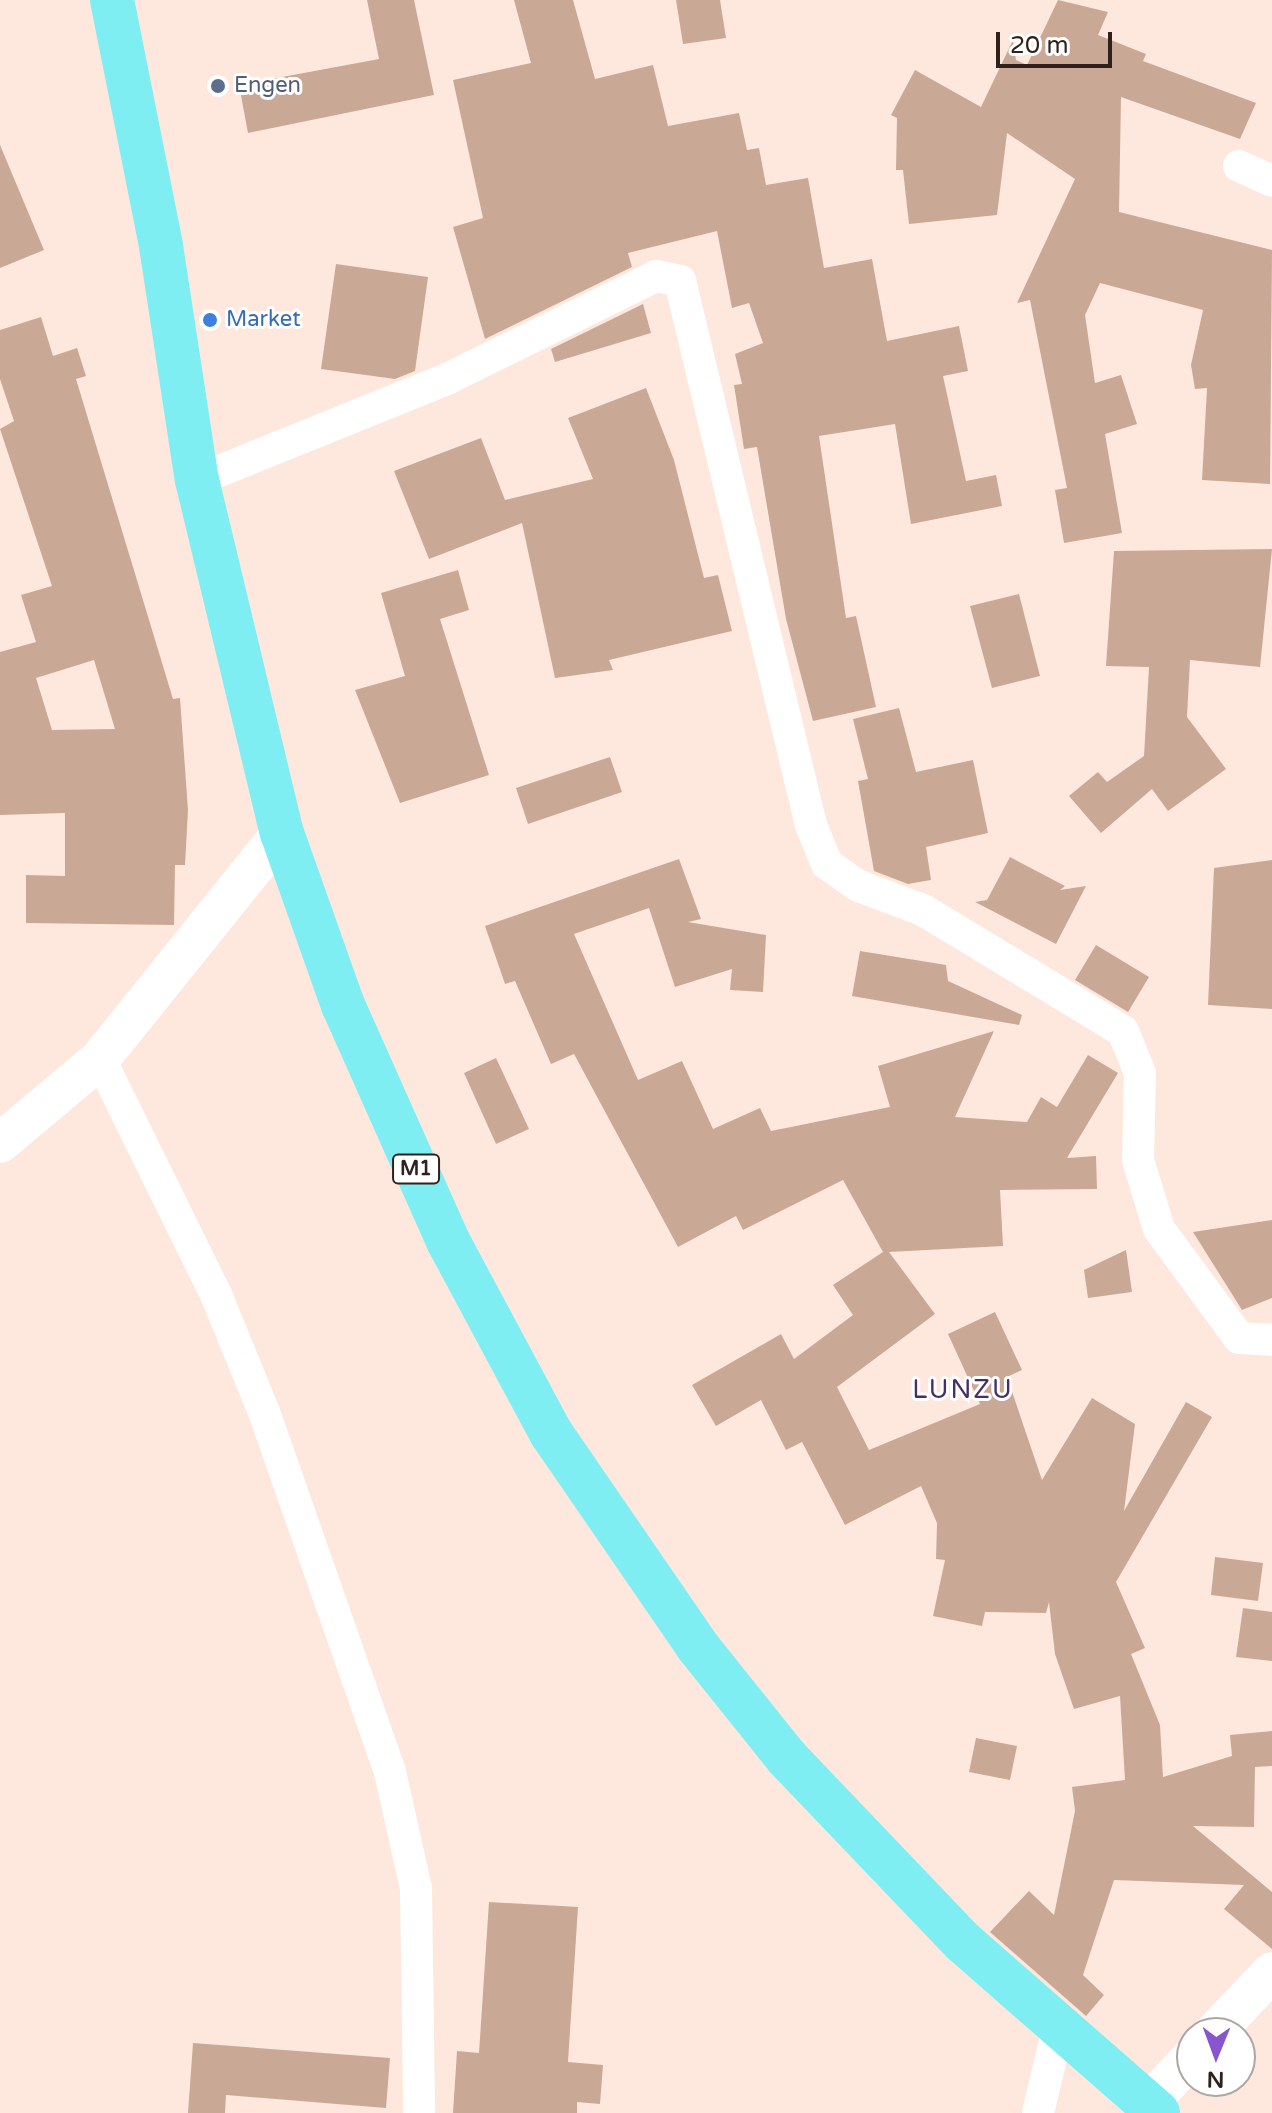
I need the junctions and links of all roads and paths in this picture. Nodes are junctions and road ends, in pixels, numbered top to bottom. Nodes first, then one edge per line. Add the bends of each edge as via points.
1 (112, 0) edge
2 (1239, 166) dead end
3 (1272, 181) edge
4 (197, 480) junction
5 (282, 833) junction
6 (100, 1059) junction
7 (0, 1143) edge
8 (1272, 1340) edge
9 (1272, 1972) edge
10 (1229, 2017) edge
11 (1058, 2029) junction
12 (1176, 2078) edge
13 (1152, 2109) edge
14 (419, 2113) edge
15 (1038, 2113) edge

1 - 4 highway, M1 via 161,246
2 - 3 street
4 - 5 highway, M1
4 - 8 street via 449,378 656,276 680,281 811,825 827,864 989,947 1123,1031 1140,1073 1138,1160 1159,1229 1239,1338
5 - 6 street
5 - 11 highway, M1 via 374,1075 448,1241 551,1433 698,1647 787,1758 963,1942
6 - 7 street
6 - 14 street via 264,1412 390,1772 416,1888
9 - 10 street
11 - 13 highway, M1
11 - 15 street
12 - 13 street

